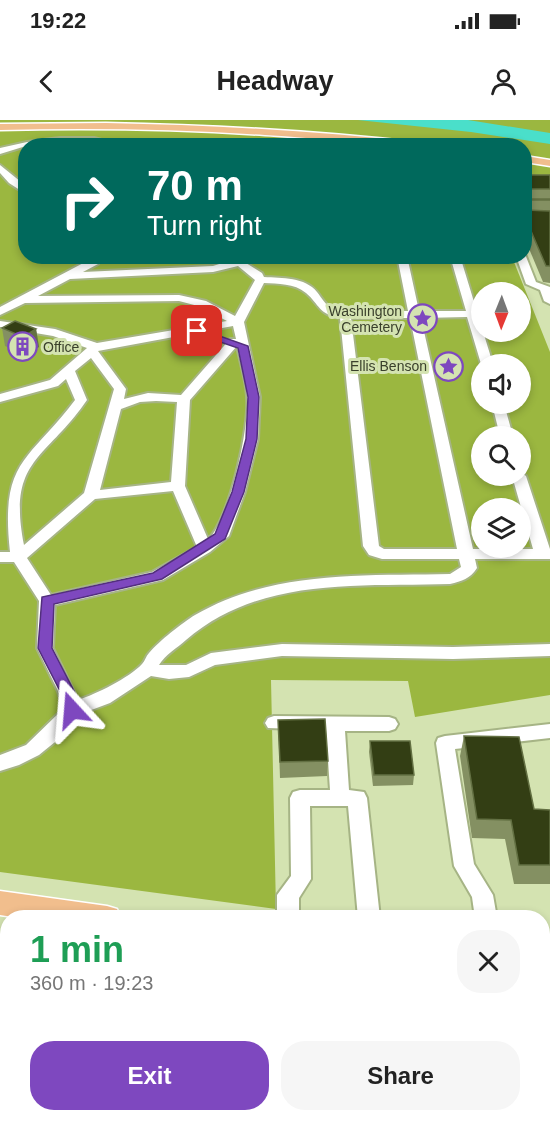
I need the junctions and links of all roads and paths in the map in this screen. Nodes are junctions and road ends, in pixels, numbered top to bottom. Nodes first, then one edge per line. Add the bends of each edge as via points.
1 (0, 126) edge
2 (0, 131) edge
3 (266, 134) junction
4 (302, 138) edge
5 (318, 138) edge
6 (18, 147) edge
7 (0, 151) edge
8 (532, 160) edge
9 (550, 163) edge
10 (532, 166) edge
11 (0, 168) edge
12 (550, 169) edge
13 (18, 185) edge
14 (87, 264) edge
15 (103, 264) edge
16 (232, 264) edge
17 (245, 264) edge
18 (404, 264) edge
19 (457, 264) edge
20 (524, 264) edge
21 (120, 274) junction
22 (69, 276) junction
23 (260, 280) junction
24 (21, 300) junction
25 (550, 301) edge
26 (471, 311) edge
27 (0, 312) edge
28 (471, 314) edge
29 (345, 315) junction
30 (414, 315) junction
31 (238, 322) junction
32 (0, 324) edge
33 (197, 331) junction
34 (238, 344) junction
35 (93, 349) junction
36 (69, 372) junction
37 (120, 389) junction
38 (148, 396) junction
39 (0, 398) edge
40 (184, 399) junction
41 (113, 408) junction
42 (178, 486) junction
43 (522, 486) edge
44 (91, 495) junction
45 (205, 549) junction
46 (468, 554) junction
47 (546, 554) edge
48 (0, 557) edge
49 (19, 557) junction
50 (47, 601) junction
51 (550, 650) edge
52 (148, 669) junction
53 (72, 710) junction
54 (274, 723) dead end
55 (335, 724) junction
56 (389, 724) dead end
57 (550, 731) edge
58 (0, 763) edge
59 (340, 798) junction
60 (0, 903) edge
61 (50, 910) edge
62 (288, 910) edge
63 (368, 910) edge
64 (485, 910) edge

1 - 3 main road via 132,126
2 - 3 main road
3 - 4 main road
3 - 5 main road
6 - 7 lane
8 - 9 main road
10 - 12 main road
11 - 13 lane
14 - 22 lane
15 - 21 lane
16 - 21 lane via 213,269
17 - 23 lane
18 - 30 lane
19 - 26 lane
20 - 25 lane via 531,284 545,288
21 - 22 lane
22 - 24 lane
23 - 29 lane via 303,286 324,310
23 - 31 lane
24 - 27 lane
24 - 31 lane via 179,298 202,303
28 - 30 lane
29 - 30 lane
29 - 46 lane via 371,546 382,554
30 - 46 lane
31 - 33 lane
31 - 34 lane
32 - 35 lane via 55,333
33 - 34 lane
33 - 35 lane
34 - 40 lane
34 - 45 lane via 254,397 251,439 238,492 220,536
35 - 36 lane
35 - 37 lane
36 - 39 lane via 54,383
36 - 49 lane via 81,400 17,476 12,515
37 - 38 lane
37 - 41 lane
38 - 40 lane
38 - 41 lane via 132,398
40 - 42 lane
41 - 44 lane
42 - 44 lane
42 - 45 lane
43 - 47 lane
44 - 49 lane
45 - 50 lane via 157,576
46 - 47 lane
46 - 52 lane via 469,568 450,579 326,582 237,600 199,620 155,657
48 - 49 lane
49 - 50 lane
50 - 53 lane via 45,648 67,691
51 - 52 lane via 282,650 211,659 189,671 170,674
52 - 53 lane via 104,698
53 - 58 lane via 41,745 20,759
54 - 55 lane
55 - 56 lane
55 - 59 lane
57 - 64 lane via 445,743 464,866 482,895
59 - 62 lane via 300,798 301,879 288,895
59 - 63 lane via 357,798
60 - 61 main road

